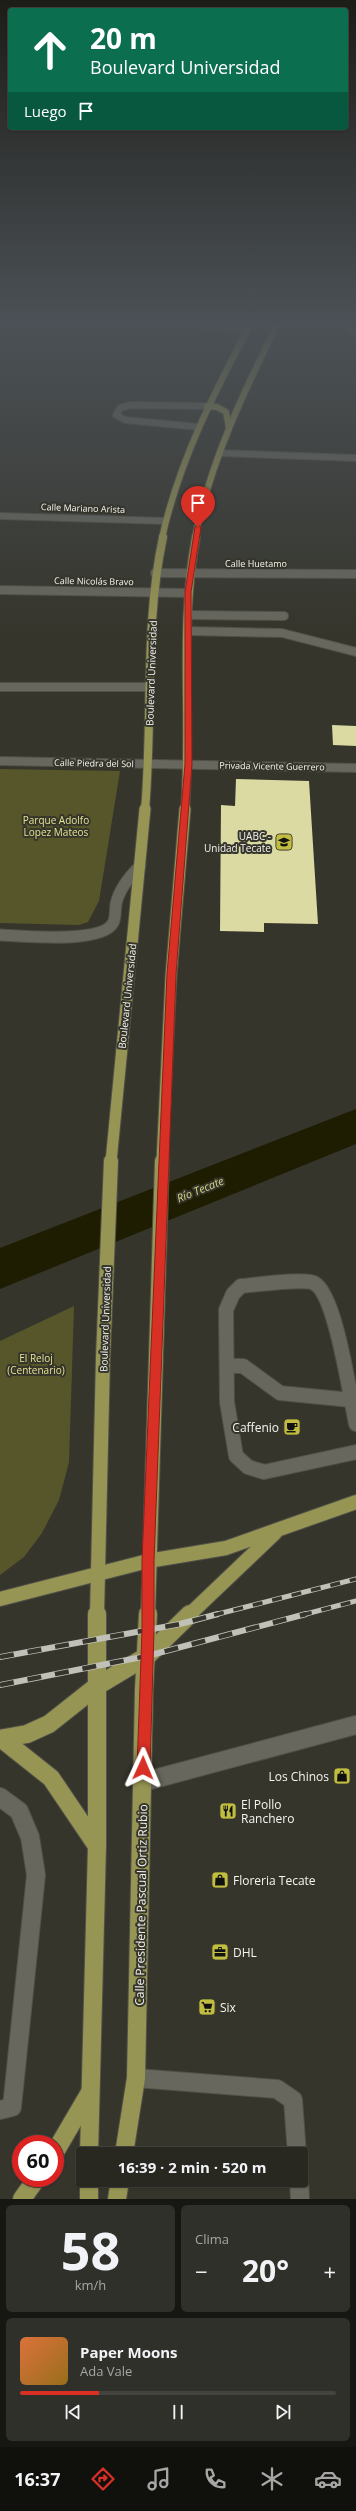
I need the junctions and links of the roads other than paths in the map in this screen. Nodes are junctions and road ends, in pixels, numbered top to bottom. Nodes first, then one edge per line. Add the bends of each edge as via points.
1 (199, 427) edge
2 (229, 428) edge
3 (220, 453) junction
4 (356, 458) edge
5 (0, 516) edge
6 (166, 521) junction
7 (156, 573) junction
8 (190, 573) junction
9 (356, 574) edge
10 (0, 590) edge
11 (154, 592) junction
12 (188, 592) junction
13 (188, 615) junction
14 (284, 616) dead end
15 (188, 631) junction
16 (356, 652) edge
17 (0, 687) edge
18 (149, 687) junction
19 (0, 761) edge
20 (149, 764) junction
21 (189, 764) junction
22 (356, 768) edge
23 (140, 866) junction
24 (0, 935) edge
25 (227, 1366) junction
26 (351, 1400) junction
27 (356, 1424) edge
28 (356, 1452) edge
29 (356, 1502) edge
30 (278, 1531) junction
31 (148, 1561) junction
32 (98, 1573) junction
33 (0, 1598) edge
34 (146, 1656) junction
35 (97, 1686) junction
36 (356, 1725) edge
37 (1, 1739) edge
38 (143, 1782) junction
39 (0, 1797) edge
40 (97, 1846) junction
41 (136, 2078) junction
42 (89, 2093) junction
43 (0, 2110) edge
44 (64, 2136) edge
45 (89, 2147) edge
46 (125, 2147) edge
47 (296, 2147) edge
48 (31, 2187) edge
49 (89, 2187) edge
50 (119, 2187) edge
51 (299, 2187) edge
52 (22, 2199) edge
53 (89, 2199) edge
54 (117, 2199) edge
55 (300, 2199) edge

1 - 6 main road, Boulevard Universidad
2 - 3 main road
3 - 4 street
3 - 8 main road via 201,512
5 - 6 street, Calle Mariano Arista
6 - 7 main road, Boulevard Universidad
7 - 8 street, Calle Huetamo
7 - 11 main road, Boulevard Universidad
8 - 9 street, Calle Huetamo
8 - 12 main road
10 - 11 street, Calle Nicolás Bravo
11 - 12 street, Calle Nicolás Bravo
11 - 18 main road, Boulevard Universidad
12 - 13 main road
13 - 14 street
13 - 15 main road
15 - 16 street via 282,633
15 - 21 main road
17 - 18 street
18 - 20 main road, Boulevard Universidad
19 - 20 street, Calle Piedra del Sol
20 - 21 street, Calle Piedra del Sol
20 - 23 main road, Boulevard Universidad
21 - 22 street, Privada Vicente Guerrero
21 - 31 main road via 172,974 164,1123
23 - 24 street via 126,880 118,895 113,923 108,929 90,935
23 - 32 main road, Boulevard Universidad via 112,1146 103,1358
25 - 26 street via 243,1366 280,1393
25 - 26 street via 226,1310 233,1294 241,1286 313,1282 323,1290 335,1323
25 - 28 street via 227,1402 236,1456 248,1467 264,1472
26 - 27 street
29 - 30 main road
30 - 31 main road via 226,1548
30 - 34 main road
31 - 32 main road
31 - 34 main road
32 - 33 main road
32 - 35 main road, Boulevard Universidad
34 - 35 main road
34 - 38 main road, Calle Presidente Pascual Ortiz Rubio
35 - 37 main road via 49,1724 27,1734
35 - 40 main road
36 - 38 street
37 - 40 main road via 51,1778
38 - 41 main road, Calle Presidente Pascual Ortiz Rubio
39 - 43 street via 19,1811 30,1837 36,1875 12,2107
40 - 42 main road
41 - 46 main road, Calle Presidente Pascual Ortiz Rubio
41 - 47 street via 277,2089 293,2100
42 - 44 main road
42 - 45 main road
48 - 52 main road
49 - 53 main road
50 - 54 main road
51 - 55 street

